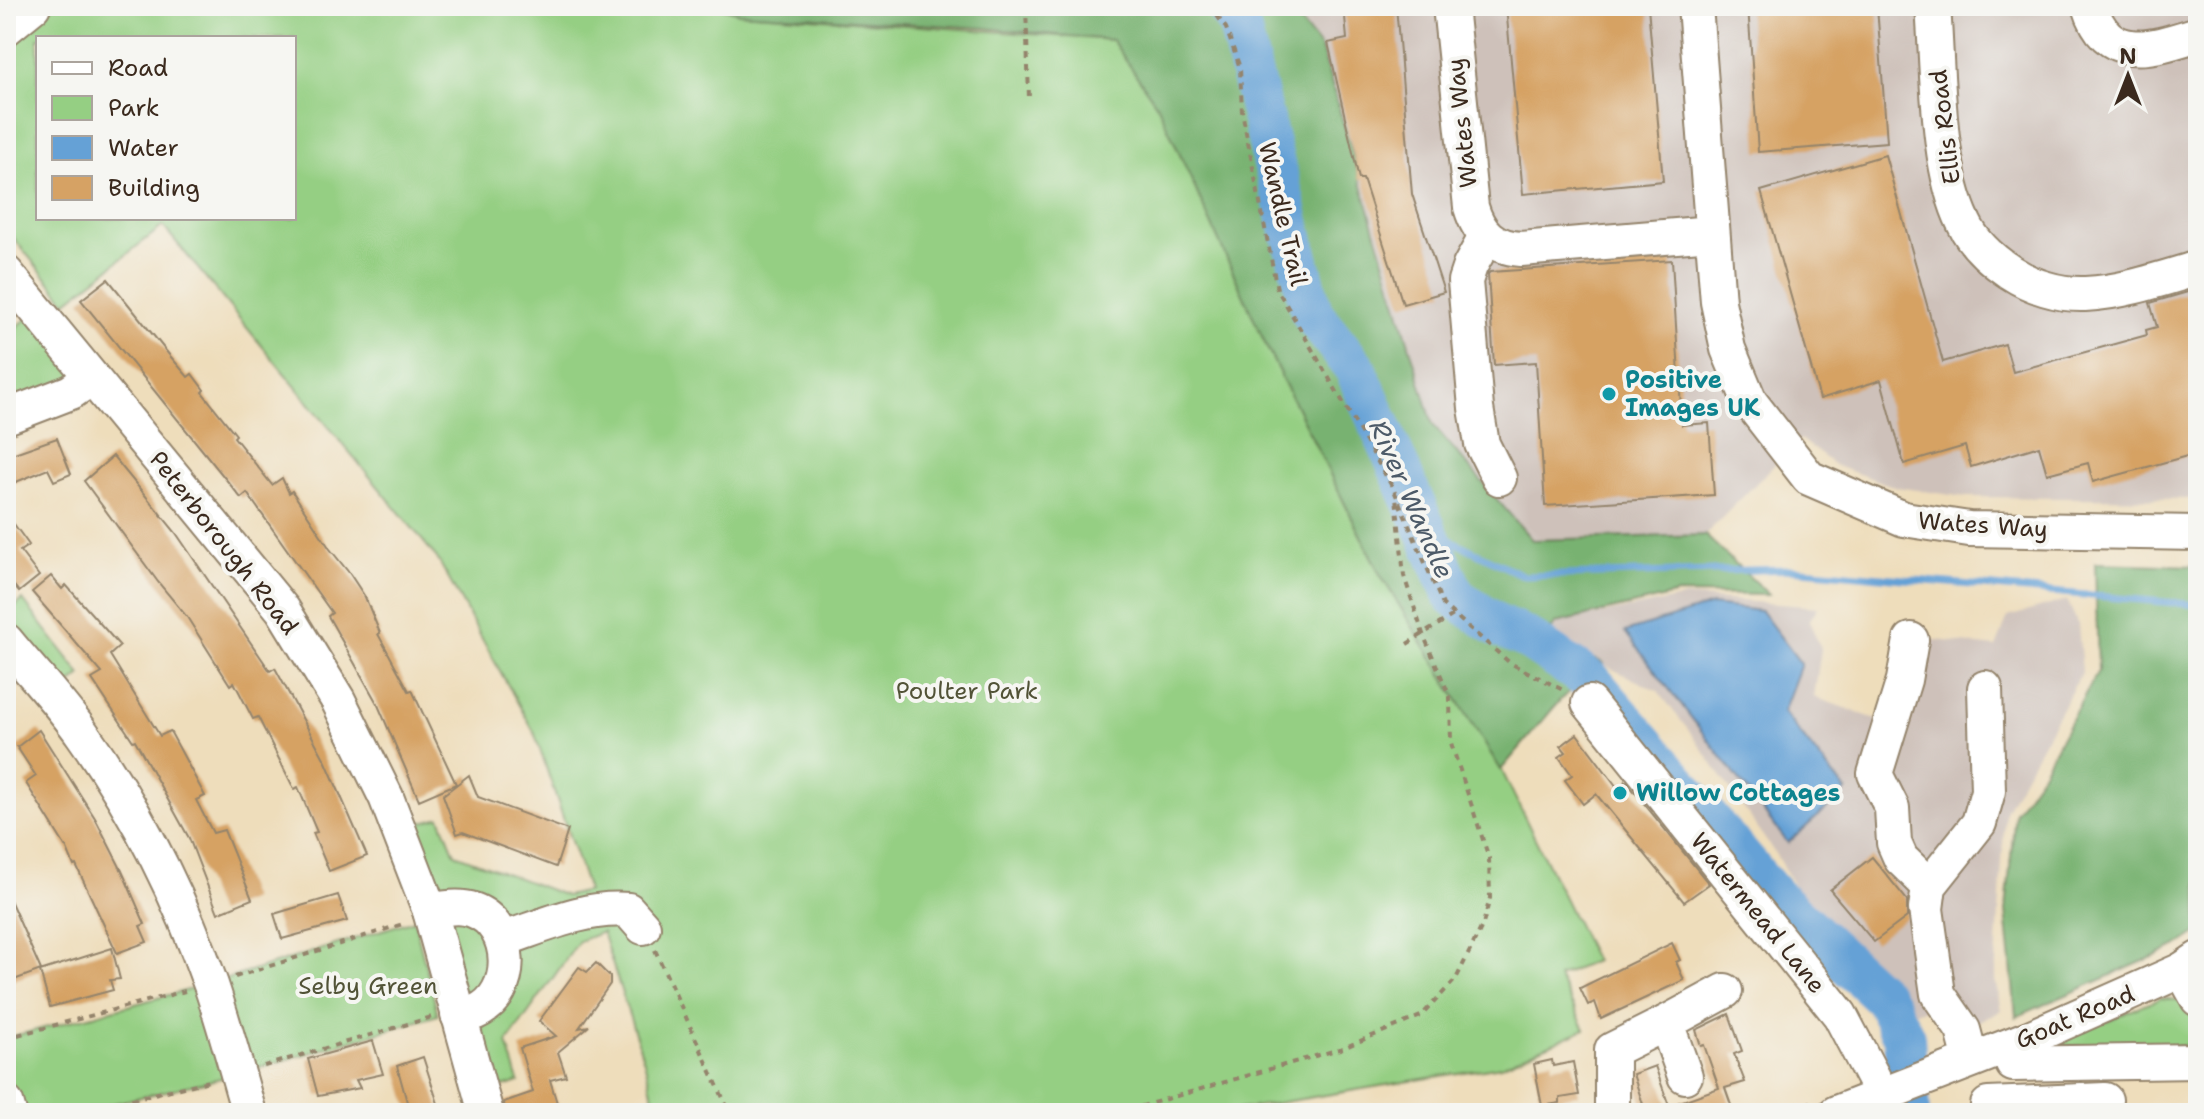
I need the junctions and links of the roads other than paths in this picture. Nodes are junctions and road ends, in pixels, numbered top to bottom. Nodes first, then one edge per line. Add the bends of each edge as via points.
1 (33, 6) edge
2 (1450, 6) edge
3 (1695, 6) edge
4 (1933, 6) edge
5 (2090, 6) edge
6 (6, 28) edge
7 (2198, 34) edge
8 (1712, 233) junction
9 (1486, 237) junction
10 (2198, 268) edge
11 (6, 273) edge
12 (91, 378) junction
13 (6, 417) edge
14 (1499, 478) dead end
15 (2198, 533) edge
16 (1911, 640) dead end
17 (9, 650) edge
18 (1985, 688) dead end
19 (1589, 703) road end
20 (1929, 886) junction
21 (431, 915) junction
22 (643, 927) road end
23 (504, 939) junction
24 (2193, 976) edge
25 (1725, 991) dead end
26 (458, 1015) junction
27 (1666, 1023) junction
28 (2198, 1061) edge
29 (2104, 1062) junction
30 (2013, 1064) dead end
31 (1960, 1065) junction
32 (1685, 1076) dead end
33 (1882, 1095) junction
34 (6, 1103) edge
35 (1988, 1105) dead end
36 (2106, 1106) edge
37 (1823, 1108) edge
38 (9, 1113) edge
39 (249, 1113) edge
40 (486, 1113) edge
41 (1612, 1113) edge

1 - 6 street
2 - 9 street, Wates Way via 1471,207
3 - 8 street, Wates Way
4 - 10 street, Ellis Road via 1951,190 1965,225 1985,251 2019,278 2081,294
5 - 7 street via 2097,27 2122,46 2155,47
8 - 9 street via 1521,249 1504,248
8 - 15 street, Wates Way via 1728,349 1750,402 1809,478 1904,519 1969,529
9 - 14 street via 1465,281 1482,444
11 - 12 street, Peterborough Road
12 - 13 street via 71,392
12 - 21 street, Peterborough Road via 283,610 380,783
16 - 20 street via 1875,774 1892,808 1894,843 1901,859
17 - 39 street via 55,696 131,811 176,898 211,984
18 - 20 street via 1988,791 1979,823
19 - 33 street, Watermead Lane via 1840,1015
20 - 31 street via 1926,909 1938,994 1963,1030
21 - 23 street via 451,907 474,910
21 - 26 street, Peterborough Road
22 - 23 street via 628,910 612,908
23 - 26 street via 507,959 492,999 477,1011
24 - 31 street, Goat Road
25 - 27 street
26 - 40 street, Peterborough Road
27 - 32 street
27 - 41 street via 1612,1050
28 - 29 street
29 - 30 street
29 - 36 street
31 - 33 street, Goat Road
33 - 37 street, Goat Road
34 - 38 street
35 - 36 street

